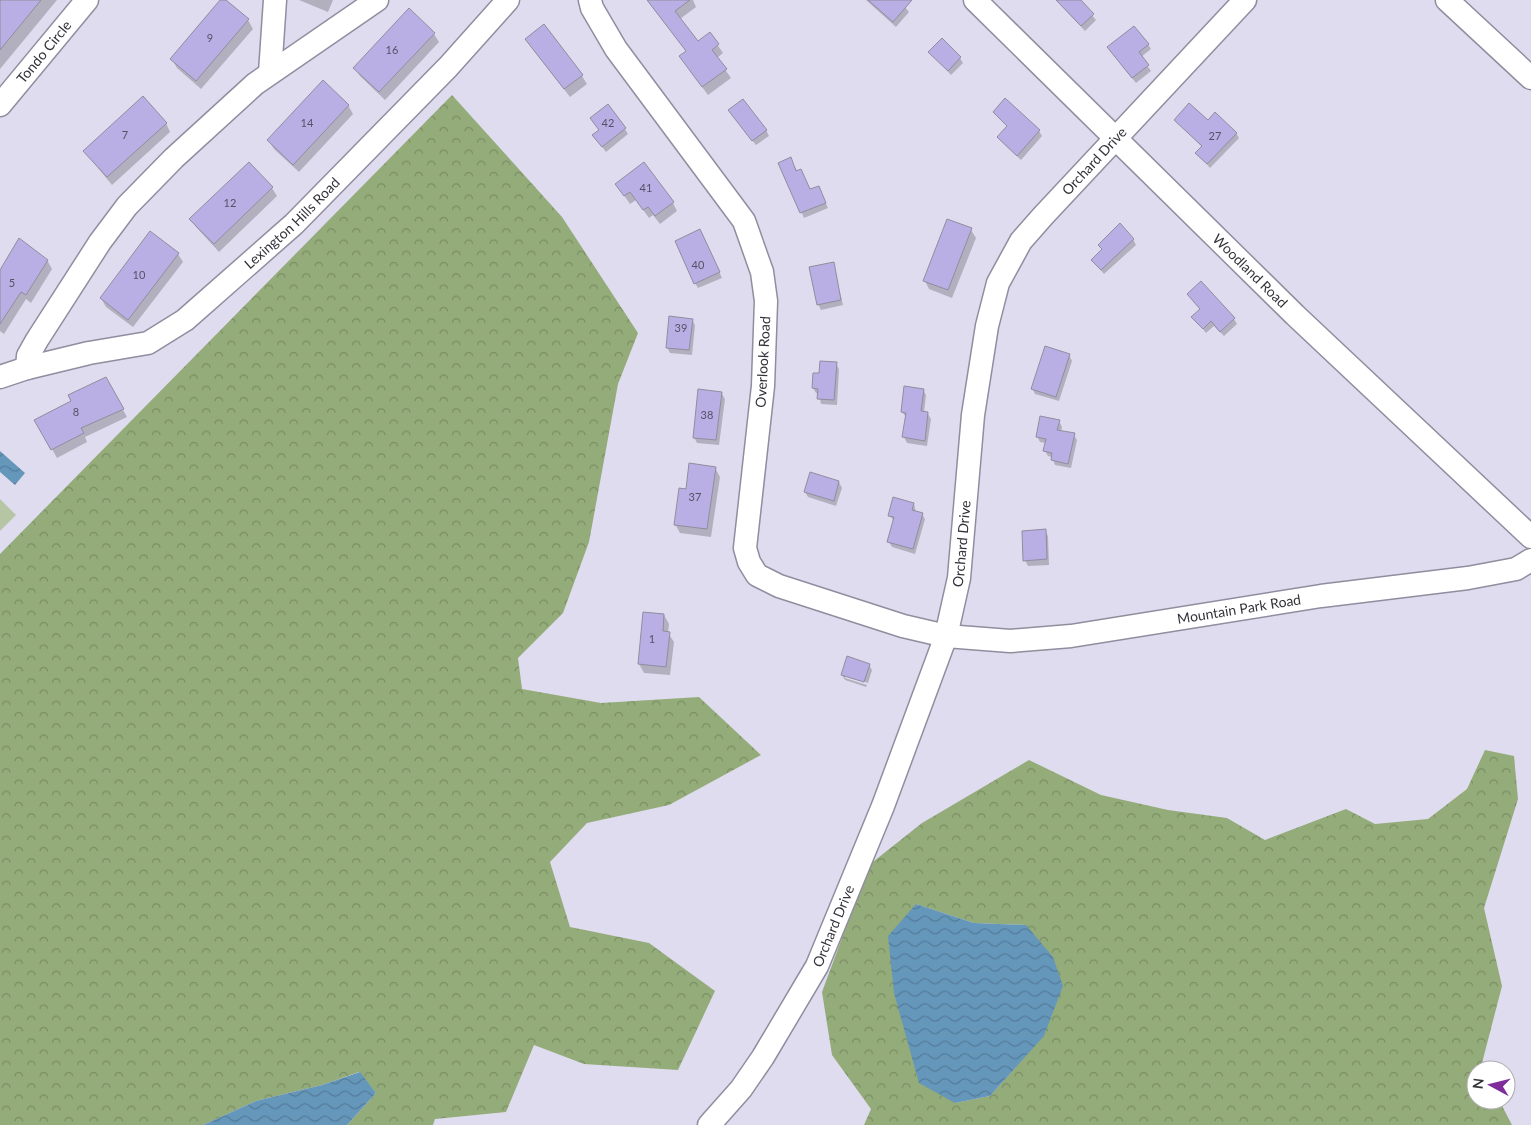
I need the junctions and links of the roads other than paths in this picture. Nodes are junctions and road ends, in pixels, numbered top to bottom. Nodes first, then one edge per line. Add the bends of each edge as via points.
1 (87, 0) edge
2 (274, 0) edge
3 (508, 0) edge
4 (590, 0) edge
5 (975, 0) edge
6 (1246, 0) edge
7 (1446, 0) edge
8 (369, 3) edge
9 (270, 73) junction
10 (1531, 78) edge
11 (0, 105) edge
12 (1116, 137) junction
13 (27, 368) junction
14 (0, 377) edge
15 (1531, 537) edge
16 (1531, 560) edge
17 (946, 636) junction
18 (710, 1125) edge

1 - 11 street, Tondo Circle
2 - 9 street
3 - 13 street, Lexington Hills Road via 448,68 294,224 185,320 148,343
4 - 17 street, Overlook Road via 616,50 744,221 762,272 766,302 763,386 745,548 749,562 757,575 779,586 903,626
5 - 12 street, Woodland Road
6 - 12 street, Orchard Drive
7 - 10 street
8 - 9 street
9 - 13 street via 174,158 127,206 37,340 28,356
12 - 15 street, Woodland Road via 1295,315
12 - 17 street, Orchard Drive via 1021,241 998,283 987,326 973,416 959,578
13 - 14 street, Lexington Hills Road
16 - 17 street, Mountain Park Road via 1516,569 1468,578 1321,596 1071,636 1010,641
17 - 18 street, Orchard Drive via 883,806 818,966 763,1057

